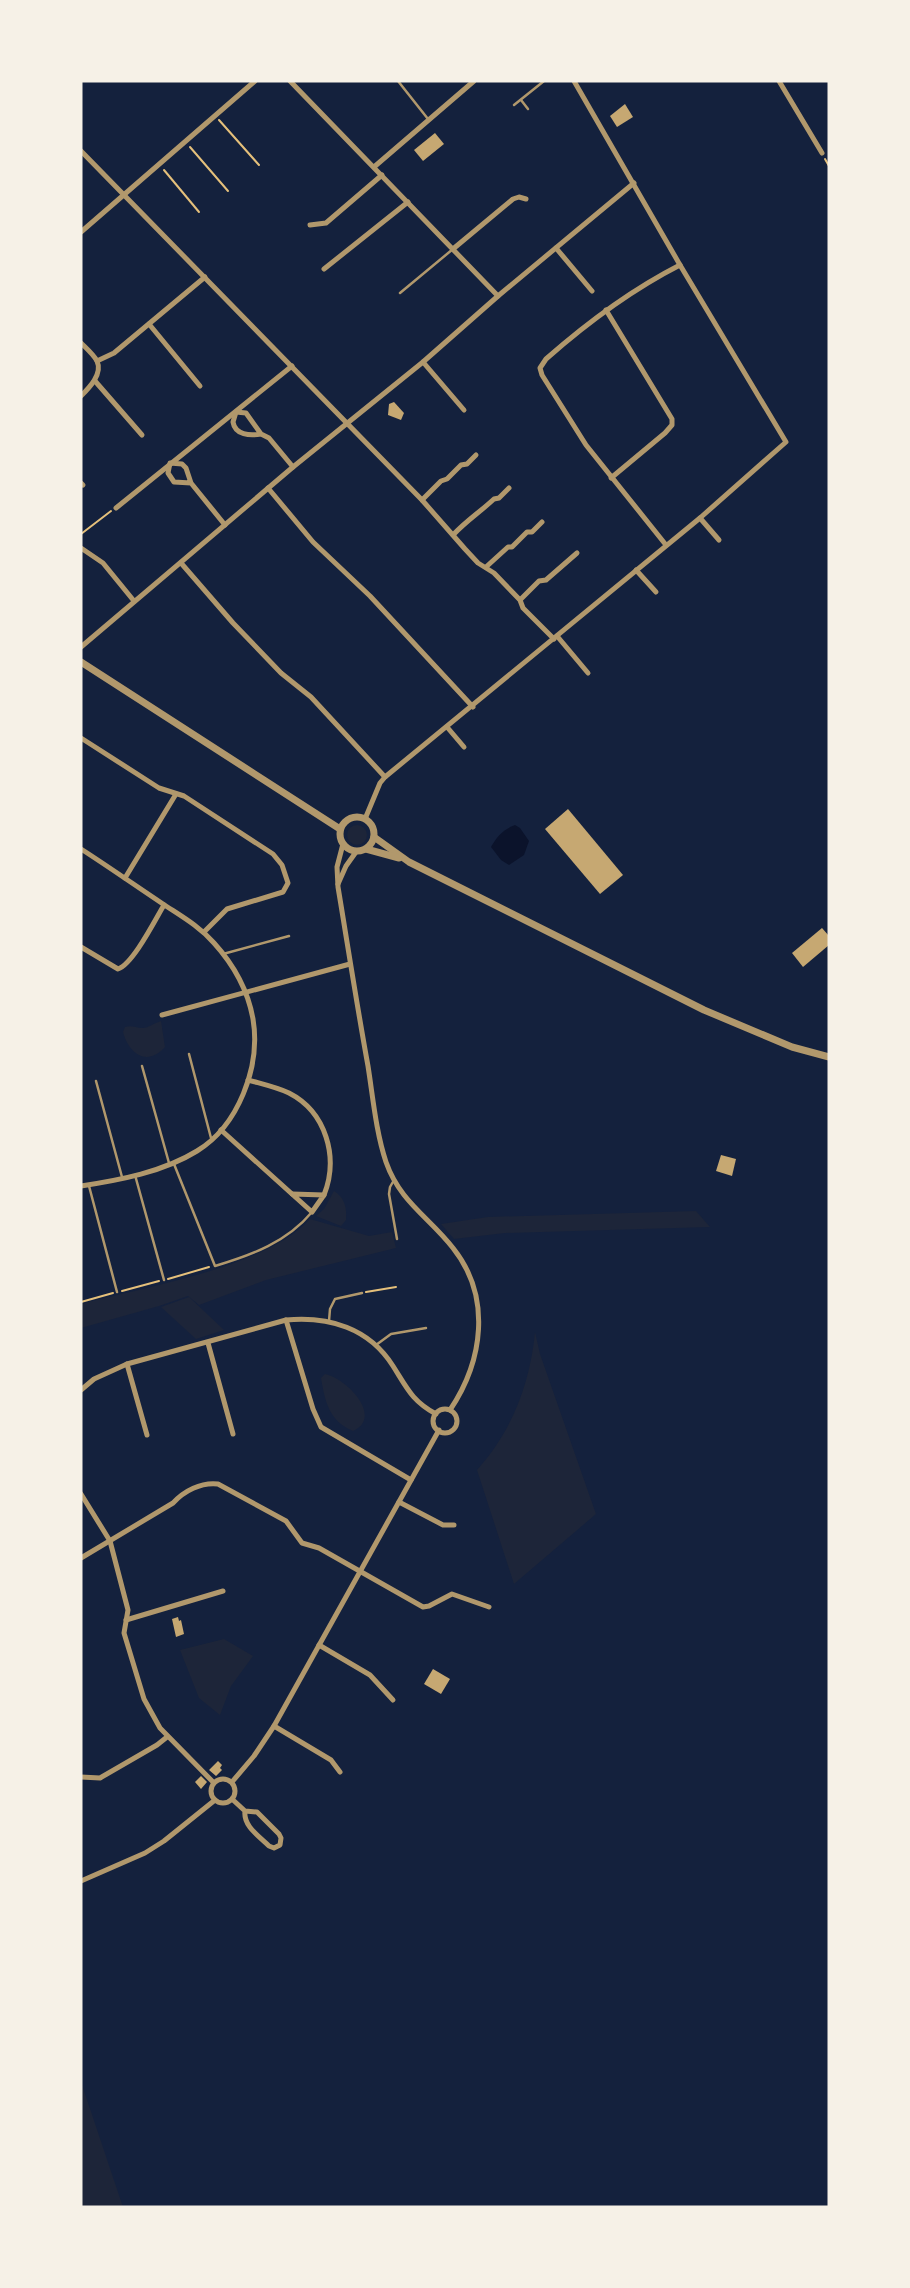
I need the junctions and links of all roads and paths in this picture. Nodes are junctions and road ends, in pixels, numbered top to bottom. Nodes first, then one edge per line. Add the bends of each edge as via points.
1 (255, 81) edge
2 (290, 81) edge
3 (398, 81) edge
4 (474, 81) edge
5 (544, 81) edge
6 (574, 81) edge
7 (779, 81) edge
8 (521, 100) junction
9 (514, 105) dead end
10 (528, 109) dead end
11 (215, 116) junction
12 (430, 120) junction
13 (186, 141) junction
14 (81, 151) edge
15 (822, 152) dead end
16 (159, 164) junction
17 (259, 165) dead end
18 (374, 167) junction
19 (382, 175) junction
20 (634, 183) junction
21 (228, 191) dead end
22 (124, 194) junction
23 (526, 199) dead end
24 (408, 202) junction
25 (199, 212) dead end
26 (310, 225) dead end
27 (81, 232) edge
28 (556, 248) junction
29 (453, 249) junction
30 (680, 265) junction
31 (324, 269) dead end
32 (205, 277) junction
33 (592, 291) dead end
34 (400, 292) dead end
35 (498, 296) junction
36 (606, 310) junction
37 (149, 324) junction
38 (81, 343) edge
39 (97, 361) junction
40 (423, 362) junction
41 (292, 366) junction
42 (95, 381) junction
43 (200, 386) dead end
44 (81, 396) edge
45 (464, 410) dead end
46 (236, 412) junction
47 (347, 423) junction
48 (261, 434) junction
49 (142, 435) dead end
50 (476, 455) dead end
51 (170, 463) junction
52 (293, 467) junction
53 (611, 478) junction
54 (191, 483) junction
55 (268, 488) junction
56 (508, 488) dead end
57 (422, 500) junction
58 (116, 508) joint
59 (700, 518) junction
60 (542, 522) dead end
61 (225, 525) junction
62 (81, 534) edge
63 (453, 535) junction
64 (719, 540) dead end
65 (666, 545) junction
66 (81, 548) edge
67 (577, 554) dead end
68 (181, 562) junction
69 (486, 567) junction
70 (636, 570) junction
71 (656, 592) dead end
72 (520, 600) junction
73 (134, 601) junction
74 (555, 637) junction
75 (81, 647) edge
76 (81, 662) edge
77 (588, 673) dead end
78 (473, 707) junction
79 (447, 727) junction
80 (81, 738) edge
81 (464, 747) dead end
82 (385, 777) junction
83 (176, 794) junction
84 (365, 819) junction
85 (340, 829) junction
86 (374, 837) junction
87 (342, 844) junction
88 (81, 849) edge
89 (366, 849) junction
90 (356, 852) junction
91 (409, 862) junction
92 (125, 878) junction
93 (338, 887) junction
94 (164, 905) junction
95 (204, 932) junction
96 (288, 936) dead end
97 (81, 948) edge
98 (223, 954) junction
99 (350, 964) junction
100 (246, 993) junction
101 (162, 1015) dead end
102 (189, 1054) dead end
103 (829, 1057) edge
104 (142, 1066) dead end
105 (248, 1080) junction
106 (96, 1081) dead end
107 (221, 1130) junction
108 (212, 1140) junction
109 (172, 1164) junction
110 (135, 1175) junction
111 (122, 1177) junction
112 (394, 1180) junction
113 (88, 1185) junction
114 (81, 1186) edge
115 (292, 1194) junction
116 (324, 1195) junction
117 (312, 1212) junction
118 (398, 1239) dead end
119 (215, 1266) junction
120 (164, 1280) junction
121 (396, 1287) dead end
122 (117, 1292) junction
123 (362, 1293) joint
124 (81, 1302) edge
125 (286, 1320) junction
126 (330, 1321) junction
127 (426, 1328) dead end
128 (208, 1342) junction
129 (376, 1345) junction
130 (127, 1364) junction
131 (81, 1390) edge
132 (450, 1410) junction
133 (436, 1414) junction
134 (439, 1430) junction
135 (147, 1434) dead end
136 (233, 1434) dead end
137 (411, 1480) junction
138 (81, 1494) edge
139 (399, 1502) junction
140 (454, 1525) dead end
141 (110, 1541) junction
142 (81, 1558) edge
143 (360, 1572) junction
144 (223, 1591) dead end
145 (489, 1607) dead end
146 (126, 1620) junction
147 (319, 1645) junction
148 (393, 1700) dead end
149 (274, 1726) junction
150 (167, 1737) junction
151 (340, 1772) dead end
152 (81, 1777) edge
153 (232, 1782) junction
154 (214, 1783) junction
155 (232, 1799) junction
156 (215, 1800) junction
157 (245, 1811) junction
158 (81, 1881) edge

1 - 11 street
2 - 18 street
3 - 12 lane
4 - 12 street
5 - 8 lane
6 - 20 street
7 - 15 street
8 - 9 lane
8 - 10 lane
11 - 13 street
11 - 17 path
12 - 18 street
13 - 16 street
13 - 21 path
14 - 22 street
16 - 22 street
16 - 25 path
18 - 19 street
19 - 24 street
19 - 26 street via 326,223
20 - 28 street
20 - 30 street
22 - 27 street
22 - 32 street
23 - 29 street via 513,199
24 - 29 street
24 - 31 street
28 - 33 street
28 - 35 street
29 - 34 lane
29 - 35 street
30 - 36 street
30 - 59 street via 786,442
32 - 37 street
32 - 41 street
35 - 40 street
36 - 53 street via 672,419 672,425 665,433
36 - 53 street via 546,358 540,368 575,429
37 - 39 street via 114,353
37 - 43 street
38 - 39 street
39 - 42 street
40 - 45 street
40 - 47 street
41 - 46 street
41 - 47 street
42 - 44 street
42 - 49 street
46 - 48 street via 246,413
46 - 48 street via 233,422 239,432
46 - 51 street
47 - 52 street
47 - 57 street
48 - 52 street via 269,438
50 - 57 street
51 - 54 street via 182,464
51 - 54 street via 168,473 174,482
51 - 58 street
52 - 55 street
53 - 65 street
54 - 61 street
55 - 61 street
55 - 78 street via 313,542 370,596
56 - 63 street
57 - 63 street
58 - 62 path
59 - 64 street
59 - 65 street
60 - 69 street
61 - 68 street
63 - 69 street
65 - 70 street
66 - 73 street via 103,563
67 - 72 street via 546,580 539,581
68 - 73 street
68 - 82 street via 233,623 281,673 312,698
69 - 72 street
70 - 71 street
70 - 74 street
72 - 74 street via 523,608
73 - 75 street
74 - 77 street
74 - 78 street
76 - 85 street
78 - 79 street
79 - 81 street
79 - 82 street
80 - 83 street via 159,788
82 - 84 street
83 - 92 street
83 - 95 street via 184,796 273,854 287,877 283,892 227,909
84 - 85 street via 350,818
84 - 86 street via 372,826
85 - 87 street
86 - 89 street
86 - 91 street
87 - 90 street
87 - 93 street via 336,874
88 - 92 street
89 - 90 street
89 - 91 street
90 - 93 street
91 - 103 street via 704,1010 784,1044
92 - 94 street
93 - 99 street
94 - 95 street
94 - 97 street via 123,968 111,966
95 - 98 street
96 - 98 lane
98 - 100 street
99 - 100 street
99 - 112 street via 380,1136
100 - 101 street
100 - 105 street via 254,1029 253,1060
102 - 108 lane
104 - 109 lane
105 - 107 street via 236,1108
105 - 116 street via 288,1093 317,1118 327,1138 331,1163
106 - 111 lane
107 - 108 street
107 - 115 street
108 - 109 street
109 - 110 street
109 - 119 lane
110 - 111 street
110 - 120 lane
111 - 113 street
112 - 118 lane via 389,1194
112 - 132 street via 411,1206 453,1248 467,1272 477,1304 475,1361
113 - 114 street
113 - 122 lane
115 - 116 street
115 - 117 street
116 - 117 street
117 - 119 lane via 293,1231 254,1254
119 - 120 path
120 - 122 path
121 - 123 path
122 - 124 path
123 - 126 lane via 335,1299 330,1309
125 - 126 street
125 - 128 street
125 - 137 street via 321,1427
126 - 129 street via 354,1329
127 - 129 lane via 390,1334
128 - 130 street
128 - 136 street
129 - 133 street via 414,1399
130 - 131 street via 94,1379
130 - 135 street
132 - 133 street
132 - 134 street via 456,1417 456,1426 448,1432
133 - 134 street via 434,1423
134 - 137 street
137 - 139 street
138 - 141 street
139 - 140 street via 443,1525
139 - 143 street
141 - 142 street
141 - 143 street via 173,1503 183,1492 212,1483 224,1486 286,1521 302,1543 319,1548
141 - 146 street via 127,1604
143 - 145 street via 423,1607 452,1594
143 - 147 street
144 - 146 street
146 - 150 street via 124,1633 140,1691 151,1715
147 - 148 street via 364,1671 380,1683
147 - 149 street
149 - 151 street via 331,1760
149 - 153 street
150 - 152 street via 100,1778
150 - 154 street
153 - 154 street via 223,1779
153 - 155 street via 235,1791
154 - 156 street via 211,1792
155 - 156 street via 224,1803
155 - 157 street
156 - 158 street via 145,1852
157 - 157 street via 247,1824 269,1846 280,1845 282,1838 257,1812

